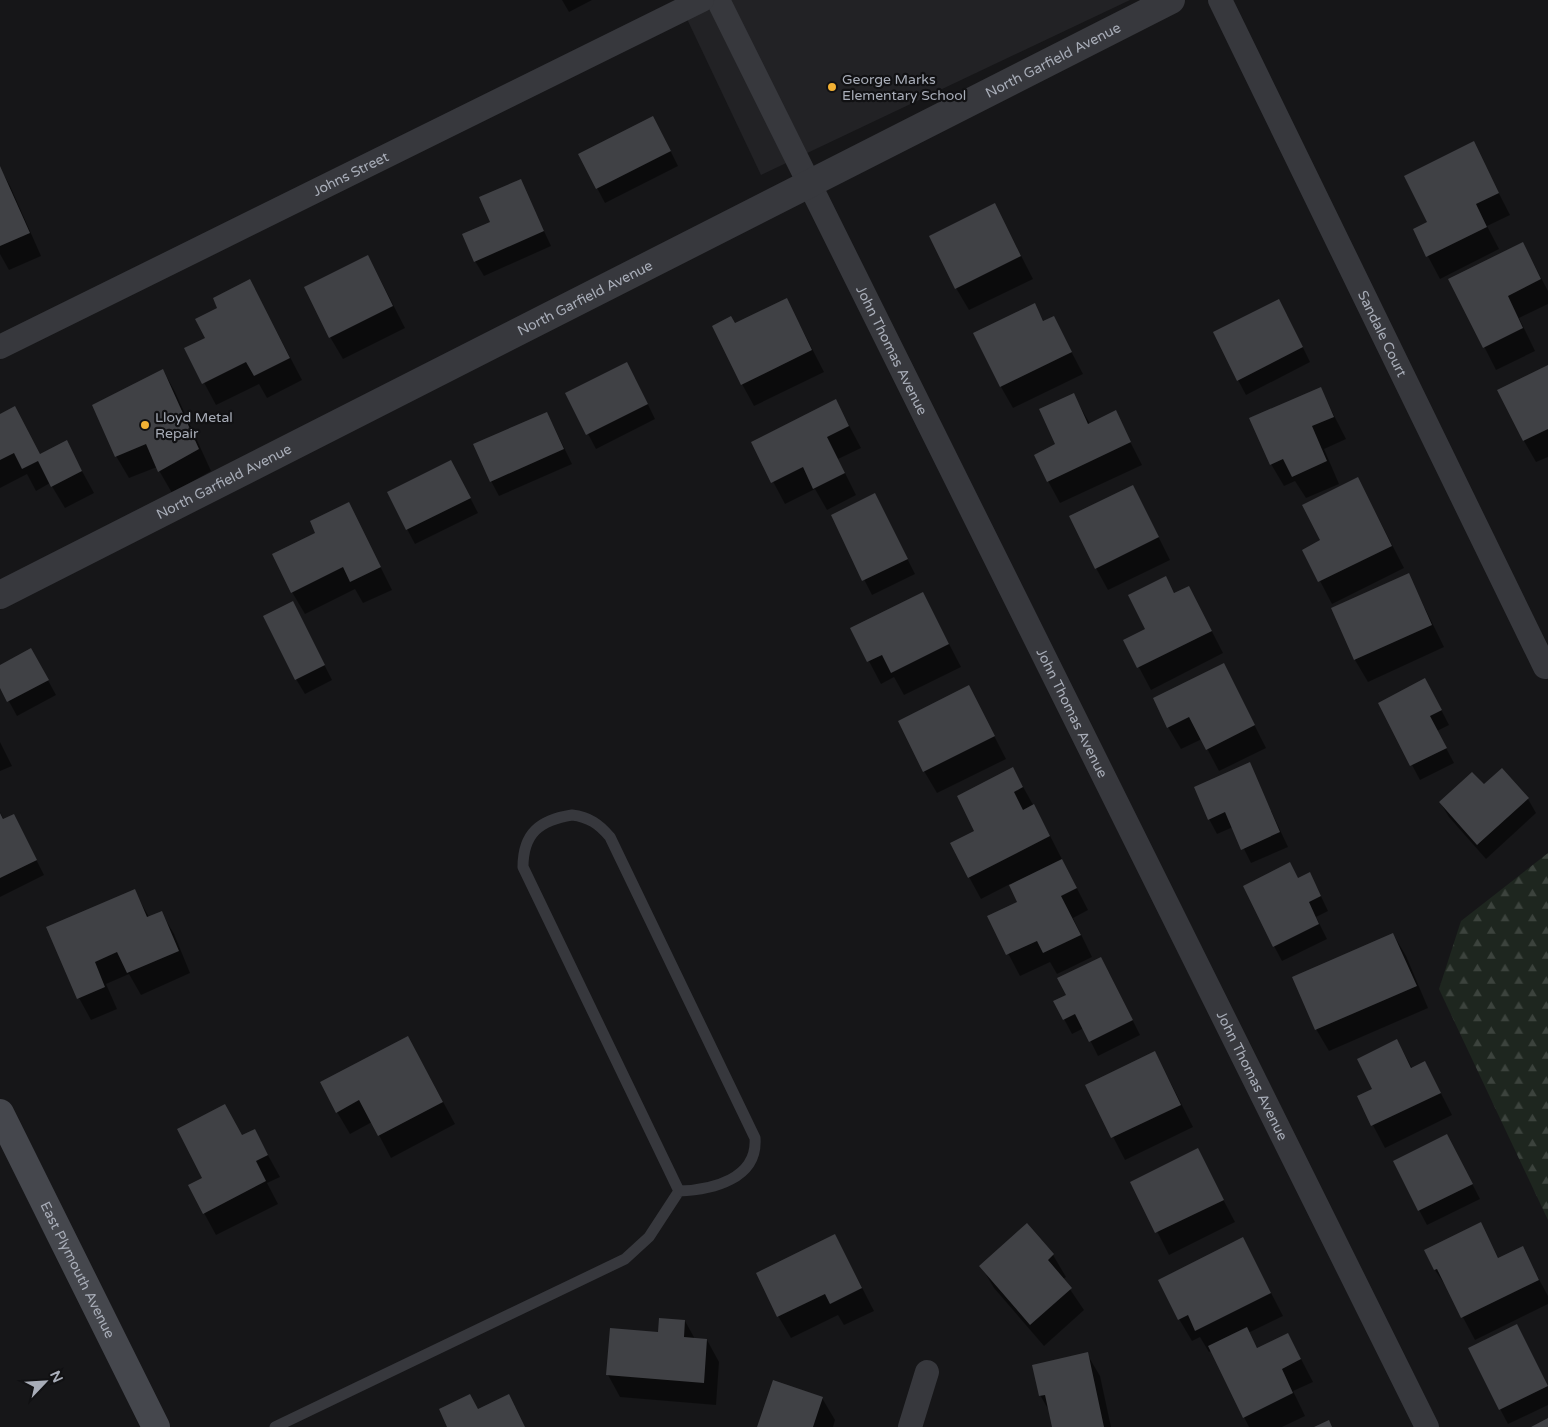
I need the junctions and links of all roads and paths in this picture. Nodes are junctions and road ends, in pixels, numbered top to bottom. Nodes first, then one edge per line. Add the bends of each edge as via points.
1 (702, 0) edge
2 (718, 0) edge
3 (1171, 0) edge
4 (1220, 0) edge
5 (809, 183) junction
6 (0, 347) edge
7 (0, 595) edge
8 (1545, 667) dead end
9 (0, 1113) edge
10 (679, 1191) junction
11 (927, 1372) dead end
12 (156, 1427) edge
13 (275, 1427) edge
14 (910, 1427) edge
15 (1427, 1427) edge

1 - 6 street, Johns Street
2 - 5 street, John Thomas Avenue
3 - 5 street, North Garfield Avenue
4 - 8 street, Sandale Court
5 - 7 street, North Garfield Avenue
5 - 15 street, John Thomas Avenue
9 - 12 main road, East Plymouth Avenue
10 - 10 lane via 523,867 528,838 539,826 557,817 584,816 601,826 610,837 755,1138 756,1149 745,1171 710,1187
10 - 13 lane via 649,1237 625,1259
11 - 14 street

